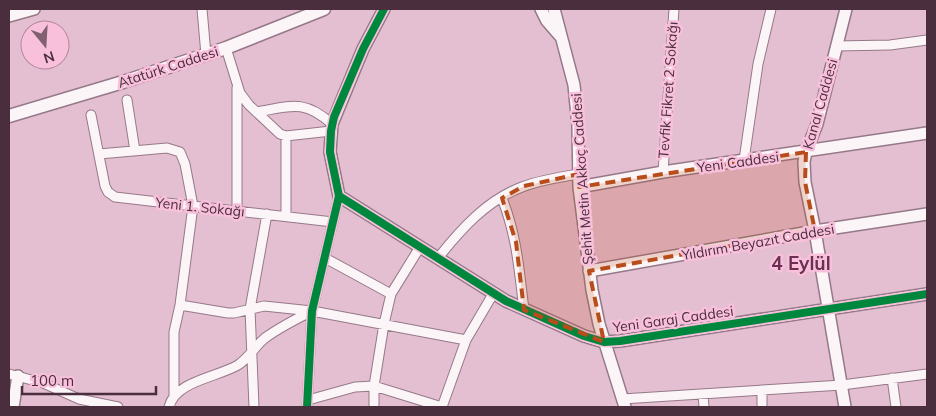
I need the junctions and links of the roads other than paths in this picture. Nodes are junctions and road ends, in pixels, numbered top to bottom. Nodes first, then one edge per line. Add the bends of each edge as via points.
1 (34, 9) edge
2 (202, 9) edge
3 (324, 9) edge
4 (384, 9) edge
5 (541, 9) edge
6 (554, 9) edge
7 (674, 9) edge
8 (771, 9) edge
9 (846, 9) edge
10 (9, 16) edge
11 (561, 37) junction
12 (927, 40) edge
13 (836, 46) junction
14 (226, 48) junction
15 (206, 55) junction
16 (237, 86) junction
17 (127, 100) dead end
18 (257, 112) junction
19 (91, 115) dead end
20 (9, 116) edge
21 (331, 127) junction
22 (927, 133) edge
23 (286, 136) junction
24 (135, 151) junction
25 (806, 152) junction
26 (99, 154) junction
27 (744, 160) junction
28 (663, 172) junction
29 (579, 174) junction
30 (579, 187) junction
31 (338, 196) junction
32 (502, 198) junction
33 (193, 206) junction
34 (237, 211) junction
35 (267, 214) junction
36 (927, 214) edge
37 (286, 216) junction
38 (333, 222) junction
39 (815, 232) junction
40 (420, 247) junction
41 (325, 258) junction
42 (438, 258) junction
43 (589, 271) junction
44 (391, 294) junction
45 (493, 294) junction
46 (927, 294) edge
47 (180, 305) junction
48 (828, 308) junction
49 (250, 309) junction
50 (524, 310) junction
51 (312, 311) junction
52 (384, 324) junction
53 (466, 340) junction
54 (604, 342) junction
55 (252, 352) junction
56 (927, 374) edge
57 (14, 375) edge
58 (892, 378) junction
59 (842, 385) junction
60 (374, 386) junction
61 (762, 390) junction
62 (703, 395) junction
63 (174, 396) junction
64 (623, 403) edge
65 (307, 404) edge
66 (14, 406) edge
67 (118, 407) edge
68 (169, 407) edge
69 (254, 407) edge
70 (374, 407) edge
71 (442, 407) edge
72 (704, 407) edge
73 (762, 407) edge
74 (846, 407) edge
75 (896, 407) edge

1 - 10 street
2 - 15 street
3 - 14 main road, Atatürk Caddesi
4 - 21 street via 363,49
5 - 11 street, Şehit Metin Akkoç Caddesi
6 - 11 street, Şehit Metin Akkoç Caddesi
7 - 28 street, Tevfik Fikret 2 Sokağı
8 - 27 street via 758,64
9 - 13 street, Kanal Caddesi
11 - 29 street, Şehit Metin Akkoç Caddesi via 574,85
12 - 13 street via 890,45
13 - 25 street, Kanal Caddesi via 815,132
14 - 15 main road, Atatürk Caddesi
14 - 16 street
15 - 20 main road, Atatürk Caddesi
16 - 18 street via 243,99
16 - 34 street
17 - 24 street
18 - 21 street via 308,108 315,110
18 - 23 street via 276,132
19 - 26 street
21 - 23 street
21 - 31 street via 330,152
22 - 25 street, Yeni Caddesi
23 - 37 street
24 - 26 street
24 - 33 street via 167,148 180,152
25 - 27 street, Yeni Caddesi
25 - 39 street, Kanal Caddesi via 805,182
26 - 33 street, Yeni 1. Sokağı via 105,186 111,195
27 - 28 street, Yeni Caddesi
28 - 30 street, Yeni Caddesi
29 - 30 street, Şehit Metin Akkoç Caddesi
29 - 32 street via 524,186
30 - 43 street, Şehit Metin Akkoç Caddesi
31 - 38 street
31 - 40 street, Yeni Garaj Caddesi
32 - 42 street via 463,227
32 - 50 street via 516,242
33 - 34 street, Yeni 1. Sokağı
33 - 47 street
34 - 35 street, Yeni 1. Sokağı
35 - 37 street, Yeni 1. Sokağı
35 - 49 street
36 - 39 street, Yıldırım Beyazıt Caddesi
37 - 38 street, Yeni 1. Sokağı
38 - 41 street
39 - 43 street, Yıldırım Beyazıt Caddesi
39 - 48 street, Kanal Caddesi
40 - 42 street, Yeni Garaj Caddesi
40 - 44 street
41 - 44 street
41 - 51 street
42 - 45 street, Yeni Garaj Caddesi
43 - 54 street, Şehit Metin Akkoç Caddesi
44 - 52 street
45 - 50 street, Yeni Garaj Caddesi
45 - 53 street
46 - 48 street, Yeni Garaj Caddesi
47 - 49 street via 228,313
47 - 63 street via 174,332
48 - 54 street, Yeni Garaj Caddesi
48 - 59 street, Kanal Caddesi
49 - 51 street via 264,306
49 - 55 street
50 - 54 street, Yeni Garaj Caddesi
51 - 52 street
51 - 55 street via 270,334
51 - 65 street
52 - 53 street
52 - 60 street
53 - 71 street
54 - 64 street, Şehit Metin Akkoç Caddesi
55 - 63 street via 236,366 186,387
55 - 69 street
56 - 58 street
57 - 66 street
57 - 67 street via 43,383 79,399
58 - 59 street
58 - 75 street
59 - 61 street
59 - 74 street, Kanal Caddesi
60 - 65 street via 355,387
60 - 70 street
60 - 71 street
61 - 62 street
61 - 73 street
62 - 64 street
62 - 72 street
63 - 68 street

